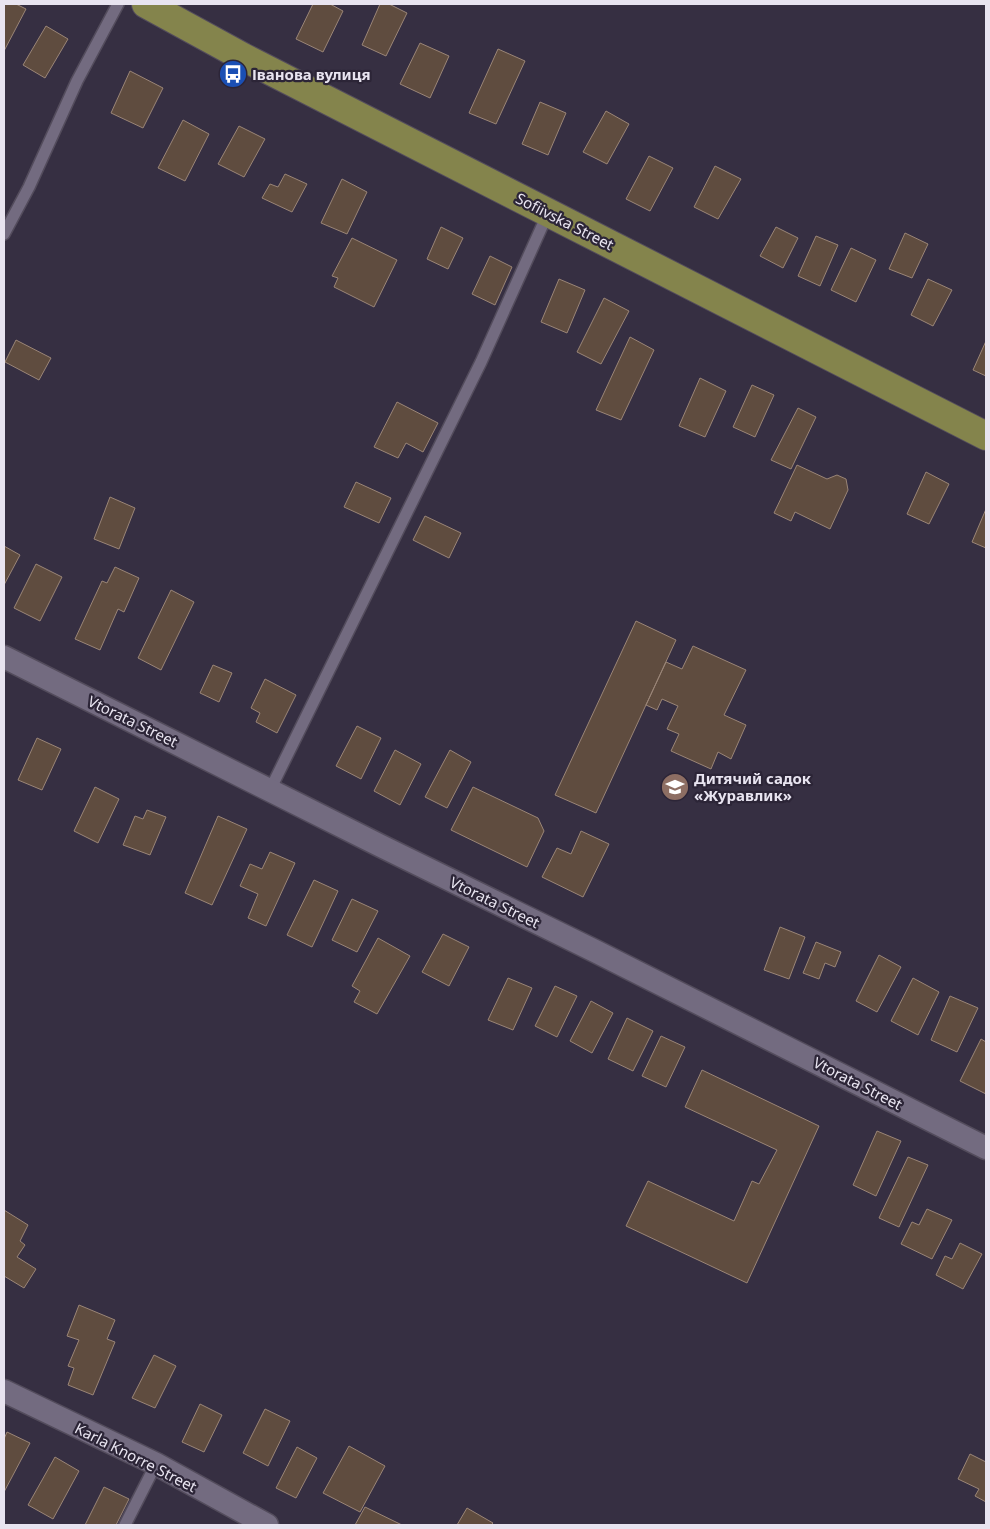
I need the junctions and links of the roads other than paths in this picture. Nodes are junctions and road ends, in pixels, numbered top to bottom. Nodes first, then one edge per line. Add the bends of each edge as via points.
1 (118, 4) edge
2 (146, 4) edge
3 (548, 213) junction
4 (4, 234) edge
5 (986, 436) edge
6 (4, 658) edge
7 (270, 790) junction
8 (986, 1148) edge
9 (4, 1391) edge
10 (156, 1464) junction
11 (125, 1525) edge
12 (268, 1525) edge

1 - 4 lane via 77,81
2 - 3 main road, Sofiivska Street via 242,57
3 - 5 main road, Sofiivska Street
3 - 7 lane via 481,362
6 - 7 street, Vtorata Street
7 - 8 street, Vtorata Street
9 - 10 street, Karla Knorre Street
10 - 11 lane
10 - 12 street, Karla Knorre Street

